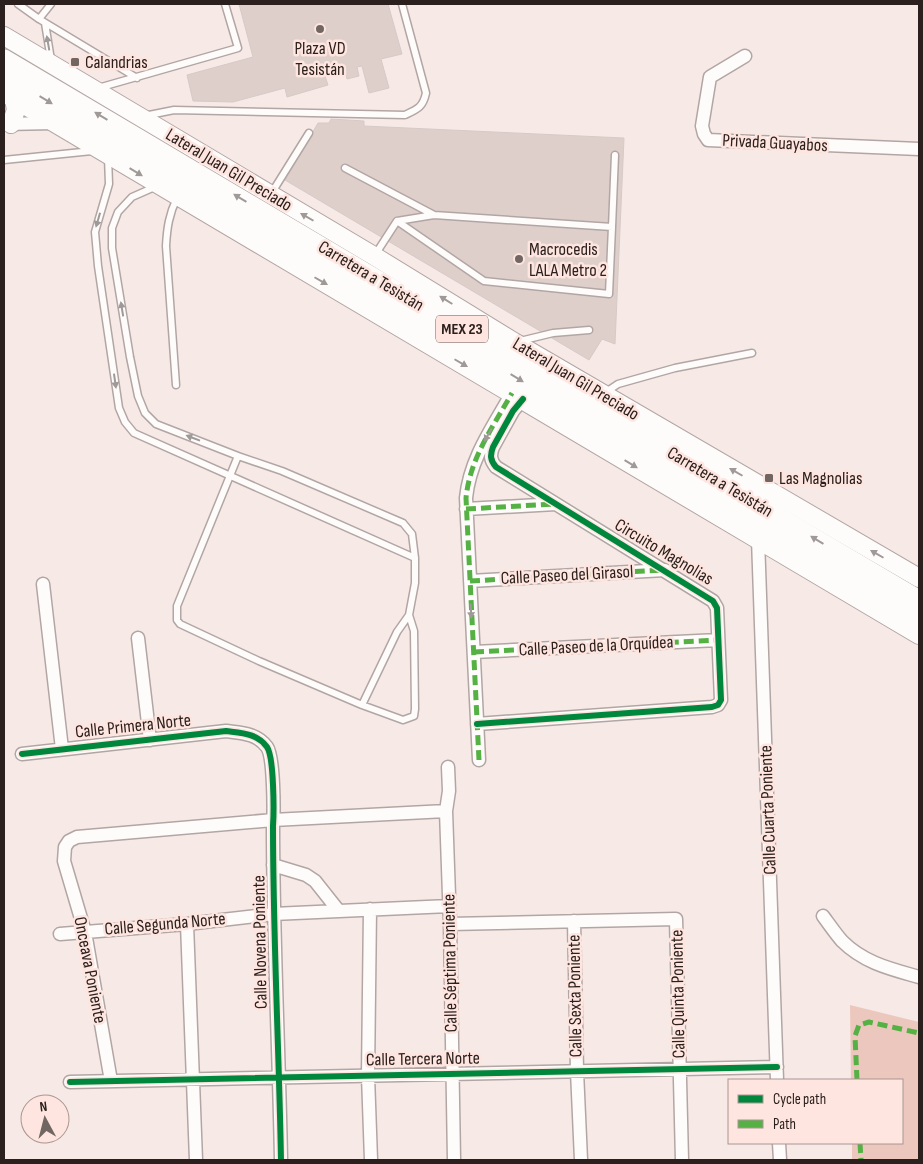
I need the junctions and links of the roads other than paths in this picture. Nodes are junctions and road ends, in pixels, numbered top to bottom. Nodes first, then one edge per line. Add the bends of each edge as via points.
1 (18, 4) edge
2 (52, 4) edge
3 (225, 4) edge
4 (402, 4) edge
5 (42, 21) junction
6 (4, 36) edge
7 (745, 56) dead end
8 (4, 59) edge
9 (52, 64) junction
10 (4, 75) edge
11 (137, 78) junction
12 (93, 89) junction
13 (9, 96) edge
14 (141, 117) junction
15 (55, 122) junction
16 (82, 122) junction
17 (8, 124) edge
18 (310, 133) dead end
19 (919, 149) edge
20 (103, 153) junction
21 (615, 155) dead end
22 (4, 160) edge
23 (345, 168) dead end
24 (158, 185) junction
25 (270, 195) junction
26 (178, 196) junction
27 (434, 215) junction
28 (397, 221) junction
29 (612, 227) junction
30 (374, 256) junction
31 (589, 330) dead end
32 (514, 342) junction
33 (752, 353) dead end
34 (176, 385) dead end
35 (602, 394) junction
36 (517, 396) junction
37 (632, 412) junction
38 (630, 437) junction
39 (675, 437) junction
40 (608, 451) junction
41 (238, 456) junction
42 (654, 460) junction
43 (229, 476) junction
44 (556, 504) junction
45 (466, 509) junction
46 (758, 539) junction
47 (415, 558) junction
48 (665, 570) junction
49 (919, 578) edge
50 (470, 581) junction
51 (42, 584) dead end
52 (919, 600) edge
53 (409, 615) junction
54 (919, 616) edge
55 (919, 634) edge
56 (138, 638) dead end
57 (718, 640) junction
58 (474, 652) junction
59 (362, 706) junction
60 (477, 724) junction
61 (248, 733) joint
62 (150, 740) junction
63 (62, 749) junction
64 (22, 754) dead end
65 (479, 760) dead end
66 (448, 767) dead end
67 (446, 811) junction
68 (274, 820) junction
69 (273, 865) junction
70 (449, 906) junction
71 (370, 909) junction
72 (338, 910) junction
73 (273, 914) junction
74 (823, 916) dead end
75 (574, 921) junction
76 (187, 924) junction
77 (450, 924) junction
78 (85, 932) junction
79 (60, 934) dead end
80 (919, 977) edge
81 (777, 1067) junction
82 (679, 1069) junction
83 (577, 1071) junction
84 (452, 1073) junction
85 (368, 1076) junction
86 (279, 1077) junction
87 (192, 1079) junction
88 (777, 1079) edge
89 (70, 1082) dead end
90 (111, 1082) junction
91 (780, 1144) edge
92 (196, 1160) edge
93 (280, 1160) edge
94 (372, 1160) edge
95 (454, 1160) edge
96 (581, 1160) edge
97 (682, 1160) edge
98 (780, 1160) edge

1 - 5 lane
2 - 5 lane
3 - 11 lane via 238,48
4 - 14 lane via 426,93 424,103 416,110 404,115 174,110
9 -> 5 lane
5 - 11 lane
6 - 9 main road, Lateral Juan Gil Preciado
7 - 19 street, Privada Guayabos via 710,77 702,126 708,140
38 -> 8 main road, Carretera a Tesistán / MEX 23
9 - 12 main road, Lateral Juan Gil Preciado
10 -> 16 main road, Carretera a Tesistán / MEX 23
11 - 12 lane
12 - 14 main road, Lateral Juan Gil Preciado
13 - 15 main road
13 - 17 main road via 16,110
14 - 25 main road, Lateral Juan Gil Preciado
15 - 16 street
15 - 17 street
15 - 20 main road
16 -> 38 main road, Carretera a Tesistán / MEX 23
18 - 25 lane
20 - 22 lane
20 -> 24 main road
20 -> 43 lane via 109,184 95,232 119,408 134,433
21 - 29 lane
23 - 27 lane
24 - 26 main road
41 -> 24 lane via 156,424 145,413 138,396 112,248 112,228 118,212 132,197
30 -> 25 main road, Lateral Juan Gil Preciado
26 - 34 lane via 170,210 166,246
26 -> 36 main road
27 - 28 lane
27 - 29 lane
28 - 29 lane via 484,281 610,294
28 - 30 lane
32 -> 30 main road, Lateral Juan Gil Preciado
31 - 32 lane via 553,333
32 - 35 main road, Lateral Juan Gil Preciado
33 - 35 lane via 675,368 618,384
35 - 37 main road, Lateral Juan Gil Preciado
36 - 40 main road
36 - 44 street, Circuito Magnolias via 491,458 496,467
36 -> 45 street via 479,451 468,485
37 - 38 main road
37 - 39 main road, Lateral Juan Gil Preciado
38 - 40 main road
38 - 42 main road, Carretera a Tesistán / MEX 23
39 - 42 main road
49 -> 39 main road, Lateral Juan Gil Preciado
40 -> 42 main road
41 - 43 lane
41 - 47 lane via 282,471 403,523 412,534
42 - 46 main road
52 -> 42 main road, Carretera a Tesistán / MEX 23
42 - 54 main road, Carretera a Tesistán / MEX 23
43 - 47 lane
43 - 59 lane via 177,606 177,620 250,657
44 - 45 street
44 - 48 street, Circuito Magnolias
45 - 50 street
46 - 55 main road
46 - 81 street, Calle Cuarta Poniente
47 - 53 lane via 415,583
48 - 50 street, Calle Paseo del Girasol
48 - 57 street, Circuito Magnolias via 714,601
50 -> 58 street
51 - 63 street
53 - 59 lane via 397,632
53 - 59 lane via 414,631 414,716 403,720
56 - 62 street
57 - 58 street, Calle Paseo de la Orquídea
57 - 60 street, Circuito Magnolias via 721,700 718,705
58 - 60 street
60 - 65 street
61 - 62 street, Calle Primera Norte via 226,731
61 - 68 street, Calle Novena Poniente via 259,738 268,748
62 - 63 street, Calle Primera Norte
63 - 64 street, Calle Primera Norte
66 - 67 street, Calle Séptima Poniente
67 - 68 street
67 - 70 street, Calle Séptima Poniente
68 - 69 street, Calle Novena Poniente
68 - 78 street, Onceava Poniente via 77,837 69,841 64,847 64,861
69 - 72 street via 306,875
69 - 73 street, Calle Novena Poniente
70 - 71 street, Calle Segunda Norte
70 - 77 street, Calle Séptima Poniente
71 - 72 street, Calle Segunda Norte
71 - 85 street
72 - 73 street, Calle Segunda Norte
73 - 76 street, Calle Segunda Norte
73 - 86 street, Calle Novena Poniente
74 - 80 street via 841,940 863,957 889,969
75 - 77 street
75 - 82 street, Calle Quinta Poniente via 676,918
75 - 83 street, Calle Sexta Poniente
76 - 78 street, Calle Segunda Norte
76 - 87 street
77 - 84 street, Calle Séptima Poniente
78 - 79 street, Calle Segunda Norte
78 - 90 street, Onceava Poniente
81 - 82 street, Calle Tercera Norte
81 - 88 street, Calle Cuarta Poniente
82 - 83 street, Calle Tercera Norte
82 - 97 street, Calle Quinta Poniente
83 - 84 street, Calle Tercera Norte
83 - 96 street, Calle Sexta Poniente
84 - 85 street, Calle Tercera Norte
84 - 95 street, Calle Séptima Poniente
85 - 86 street, Calle Tercera Norte
85 - 94 street
86 - 87 street, Calle Tercera Norte
86 - 93 street, Calle Novena Poniente
87 - 90 street, Calle Tercera Norte
87 - 92 street
89 - 90 street, Calle Tercera Norte
91 - 98 street

